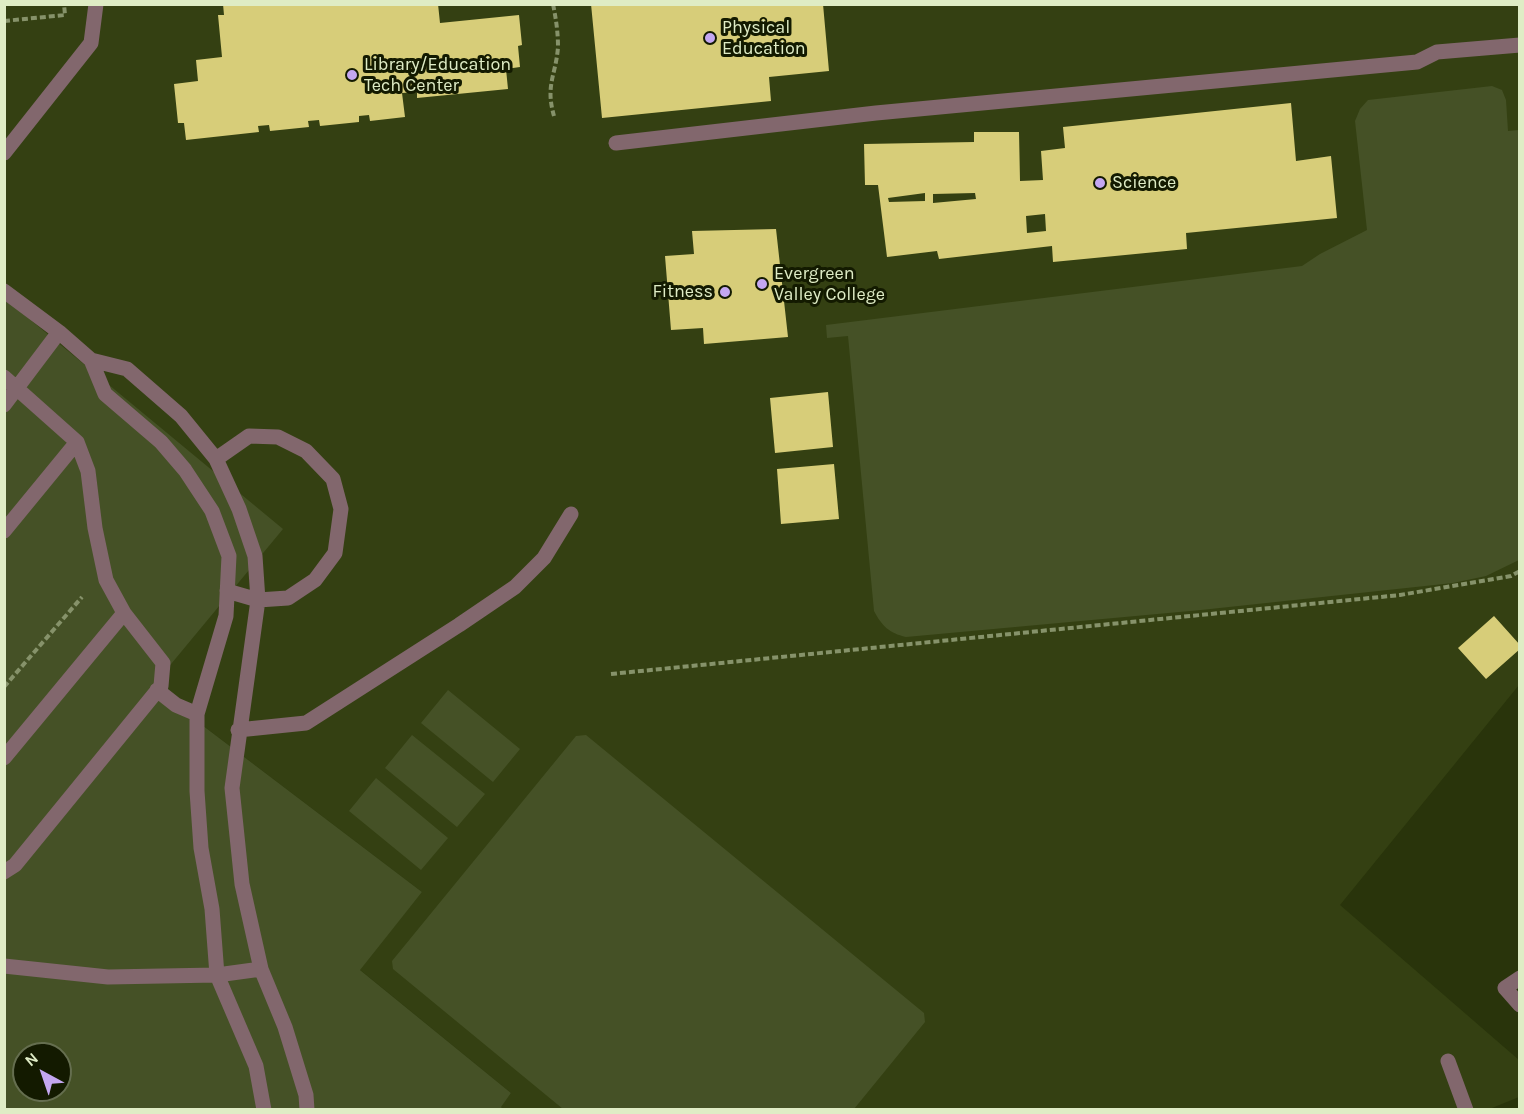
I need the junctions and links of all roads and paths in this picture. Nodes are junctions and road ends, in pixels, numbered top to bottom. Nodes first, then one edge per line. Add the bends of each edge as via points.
1 (64, 4) edge
2 (96, 4) edge
3 (553, 4) edge
4 (4, 21) edge
5 (1520, 45) edge
6 (554, 116) dead end
7 (616, 143) dead end
8 (4, 153) edge
9 (4, 291) edge
10 (58, 332) junction
11 (91, 360) junction
12 (4, 377) edge
13 (18, 388) junction
14 (4, 405) edge
15 (77, 442) junction
16 (216, 459) junction
17 (571, 514) dead end
18 (4, 531) edge
19 (1520, 571) edge
20 (227, 591) junction
21 (82, 597) dead end
22 (258, 600) junction
23 (124, 613) junction
24 (611, 675) dead end
25 (4, 687) edge
26 (157, 690) junction
27 (197, 714) junction
28 (238, 730) junction
29 (4, 758) edge
30 (4, 872) edge
31 (4, 966) edge
32 (261, 969) junction
33 (217, 975) junction
34 (1520, 978) edge
35 (1520, 1005) edge
36 (1448, 1060) dead end
37 (264, 1110) edge
38 (307, 1110) edge
39 (1466, 1110) edge

1 - 4 path via 65,15
2 - 8 street via 91,43
3 - 6 path via 558,48 549,100
5 - 7 street via 1437,52 1417,62 876,113
9 - 10 street
10 - 11 street
10 - 13 street
11 - 16 street via 127,369 181,416
11 - 20 street via 105,394 161,442 212,511 229,556
12 - 13 street
13 - 14 street
13 - 15 street
15 - 18 street
15 - 23 street via 88,471 106,580
16 - 22 street via 255,556
16 - 22 street via 249,436 278,437 306,451 333,479 341,509 335,553 315,580 288,598
17 - 28 street via 544,558 515,587 459,625 306,723
19 - 24 path via 1511,576 1400,595
20 - 22 street
20 - 27 street via 226,616
21 - 25 path
22 - 28 street
23 - 26 street via 163,663 161,686
23 - 29 street
26 - 27 street via 176,705
26 - 30 street via 15,865
27 - 33 street via 201,848 212,909
28 - 32 street via 232,788 242,884
31 - 33 street via 108,977
32 - 33 street
32 - 38 street via 285,1027
33 - 37 street via 256,1066
34 - 35 street via 1505,988
36 - 39 street

